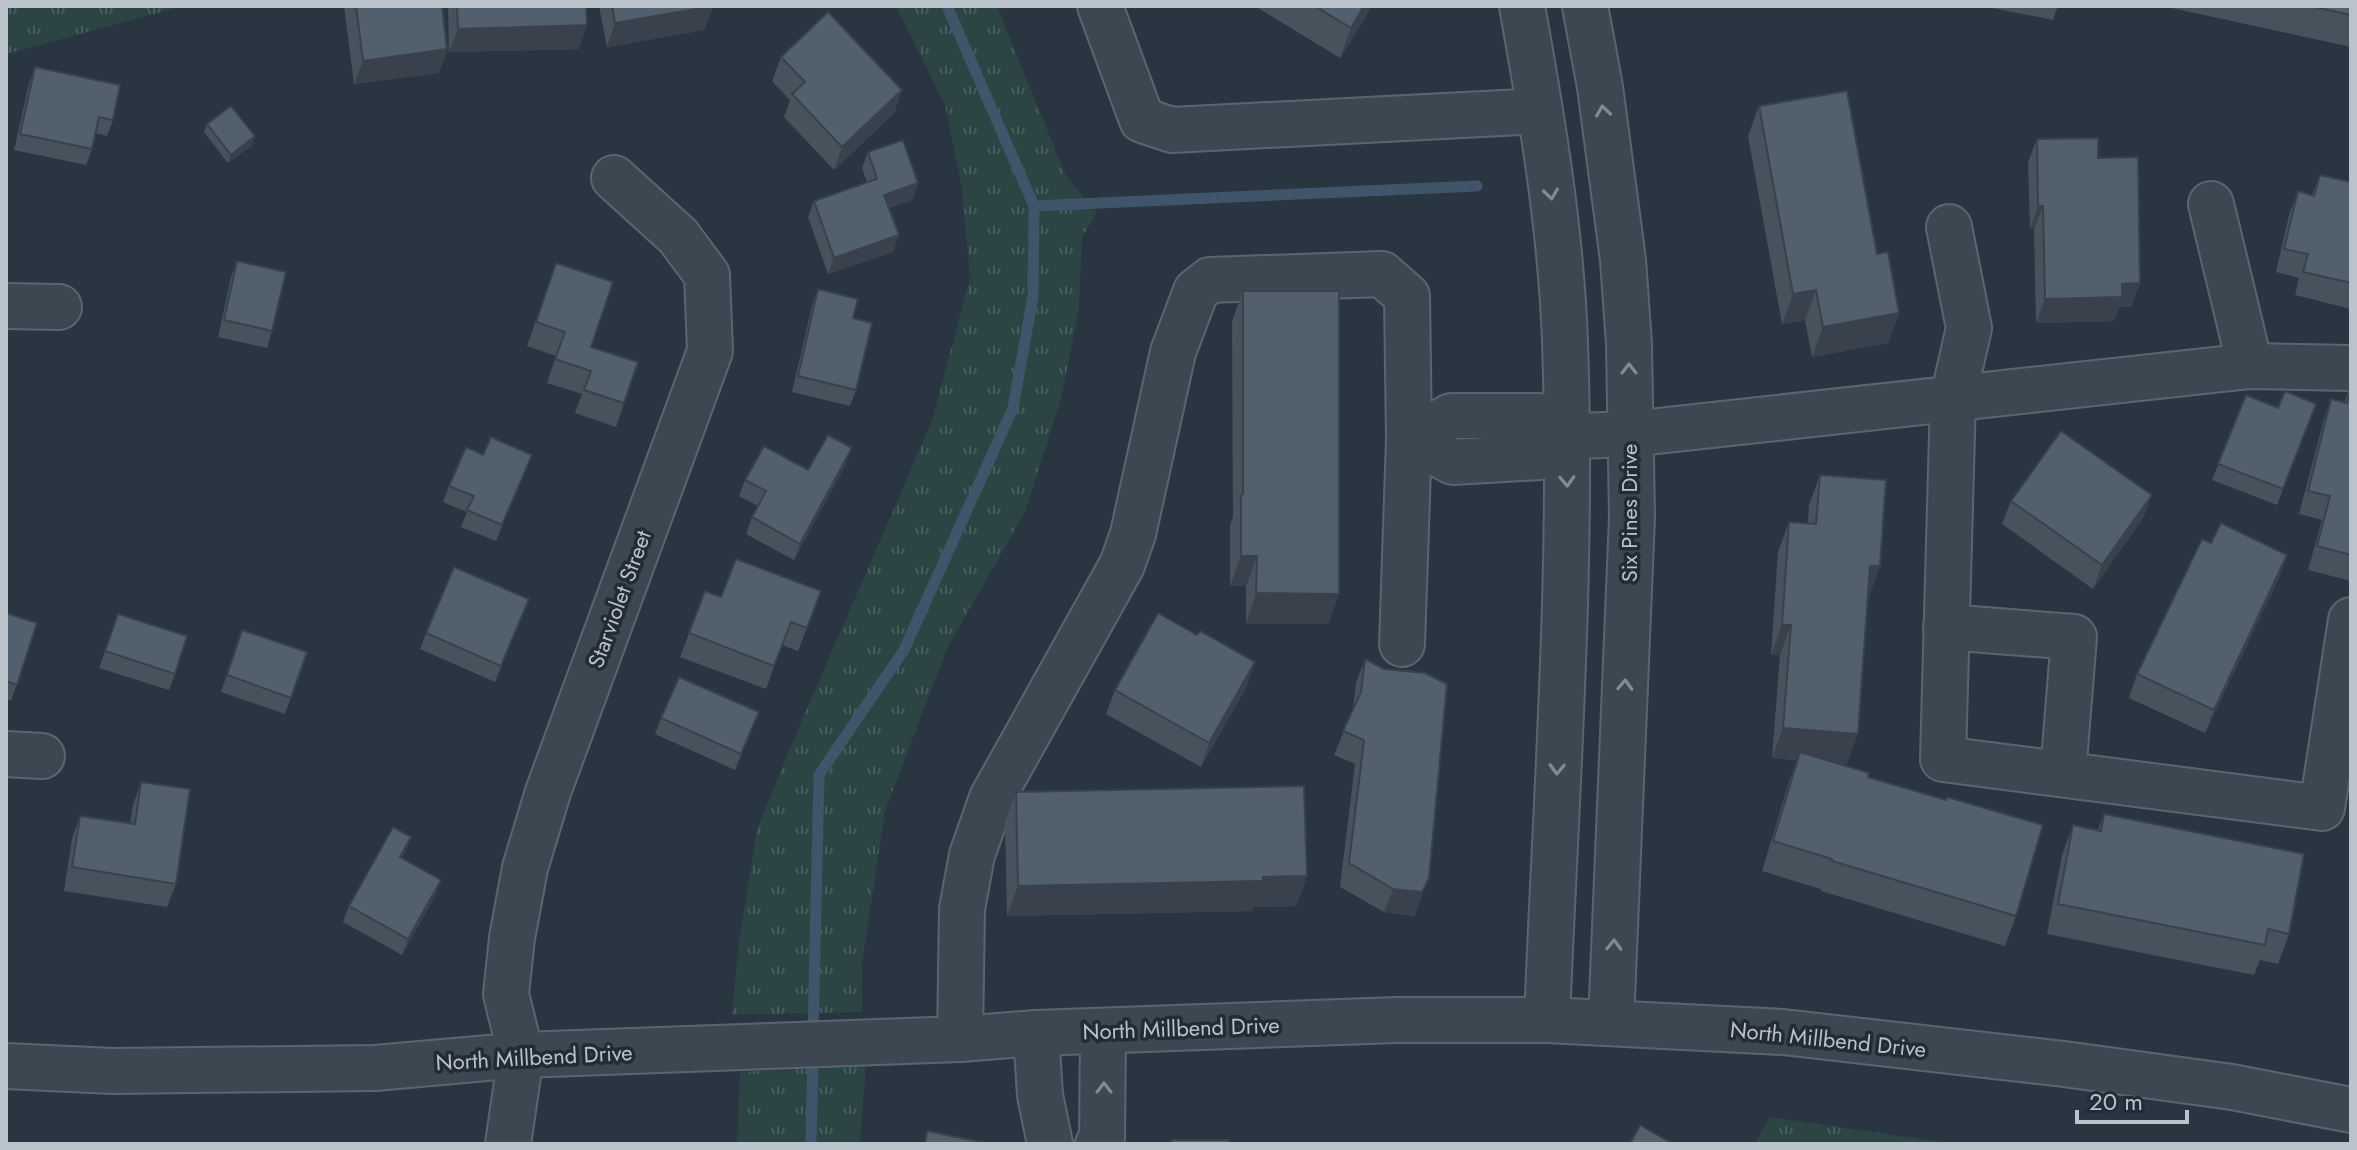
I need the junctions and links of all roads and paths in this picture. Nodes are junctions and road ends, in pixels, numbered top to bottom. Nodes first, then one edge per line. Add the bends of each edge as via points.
1 (1100, 6) edge
2 (1522, 6) edge
3 (1585, 6) edge
4 (1540, 111) junction
5 (614, 178) dead end
6 (2211, 204) dead end
7 (1949, 227) dead end
8 (6, 306) edge
9 (59, 307) dead end
10 (2250, 366) junction
11 (2351, 368) edge
12 (1953, 398) junction
13 (1630, 434) junction
14 (1559, 437) junction
15 (1409, 439) junction
16 (2351, 620) edge
17 (1946, 627) junction
18 (1402, 644) dead end
19 (2063, 774) junction
20 (2337, 810) edge
21 (1547, 1020) junction
22 (1611, 1023) junction
23 (1103, 1031) junction
24 (1036, 1033) junction
25 (960, 1039) junction
26 (521, 1055) junction
27 (6, 1066) edge
28 (2351, 1110) edge
29 (508, 1144) edge
30 (1050, 1144) edge
31 (1098, 1144) edge

1 - 4 street via 1142,120 1172,130
2 - 4 street
13 -> 3 street, Six Pines Drive via 1623,260
4 -> 14 street via 1565,341
5 - 26 street, Starviolet Street via 678,236 707,275 710,351 525,868 506,994
6 - 10 street
7 - 12 street via 1969,328
8 - 9 street
10 - 11 street
10 - 12 street
12 - 13 street
12 - 17 street
13 - 14 street
22 -> 13 street, Six Pines Drive via 1632,517
14 - 15 street via 1539,416 1451,416
14 -> 21 street via 1568,514
15 - 18 street
15 - 25 street via 1407,296 1382,274 1210,280 1196,291 1173,352 1122,565 992,798 972,855 962,909
16 - 20 street
17 - 19 street via 1943,759
17 - 19 street via 2074,637
19 - 20 street
21 - 22 street, North Millbend Drive
21 - 23 street, North Millbend Drive
22 - 28 street, North Millbend Drive via 1783,1032 2064,1064
23 - 24 street, North Millbend Drive
31 -> 23 street
24 - 25 street, North Millbend Drive
24 - 30 street
25 - 26 street, North Millbend Drive
26 - 27 street, North Millbend Drive via 375,1068 113,1071
26 - 29 street

